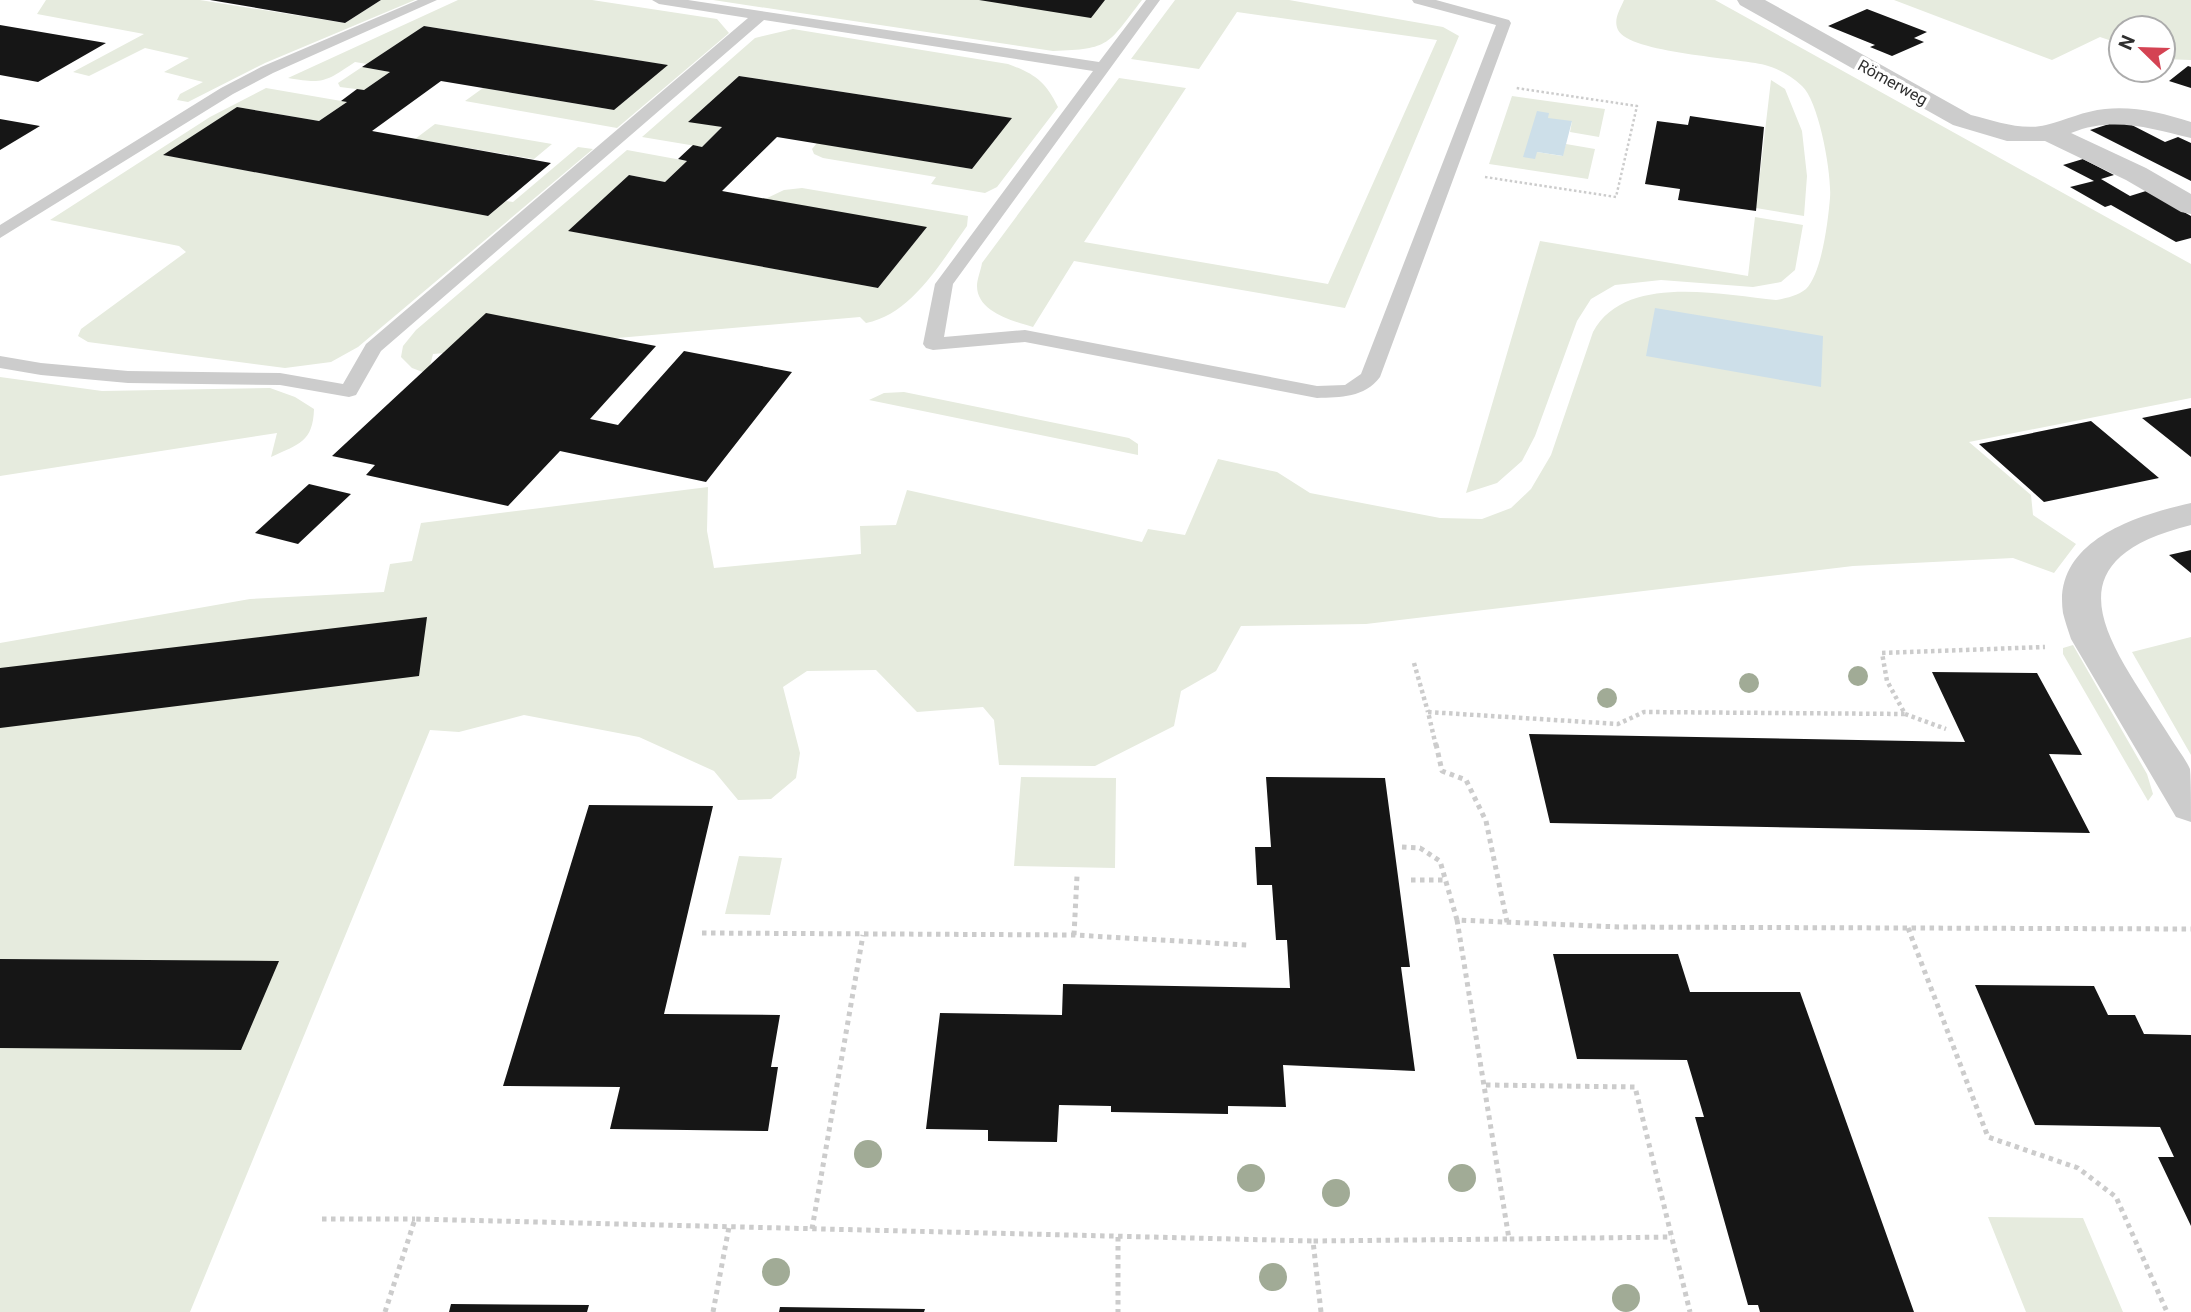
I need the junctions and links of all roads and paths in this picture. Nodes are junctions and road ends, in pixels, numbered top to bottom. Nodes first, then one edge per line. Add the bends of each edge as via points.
1 (430, 0) edge
2 (659, 0) edge
3 (1153, 0) edge
4 (1419, 0) edge
5 (1748, 0) edge
6 (761, 15) junction
7 (1105, 68) junction
8 (1482, 83) junction
9 (2161, 122) junction
10 (2191, 122) edge
11 (2191, 130) edge
12 (2049, 133) junction
13 (1449, 171) junction
14 (2191, 206) edge
15 (3, 229) edge
16 (0, 362) edge
17 (2191, 514) edge
18 (2054, 647) dead end
19 (1414, 663) dead end
20 (1428, 712) junction
21 (1905, 714) junction
22 (1946, 729) dead end
23 (2191, 806) edge
24 (1402, 847) dead end
25 (1077, 876) dead end
26 (1411, 880) dead end
27 (1446, 880) junction
28 (1457, 920) junction
29 (1507, 922) junction
30 (1908, 928) junction
31 (2191, 929) edge
32 (702, 933) dead end
33 (863, 935) junction
34 (1074, 935) junction
35 (1247, 945) dead end
36 (1486, 1085) junction
37 (322, 1219) dead end
38 (415, 1219) junction
39 (729, 1227) junction
40 (812, 1229) junction
41 (1118, 1237) junction
42 (1672, 1237) junction
43 (1509, 1239) junction
44 (1313, 1241) junction
45 (385, 1312) edge
46 (713, 1312) edge
47 (1118, 1312) edge
48 (1321, 1312) edge
49 (1690, 1312) edge
50 (2167, 1312) edge

1 - 15 lane via 228,91
2 - 6 lane
3 - 7 lane
4 - 8 lane via 1504,23
5 - 12 street, Römerweg via 1962,120 2007,133
6 - 7 lane
6 - 16 lane via 373,348 349,391 281,379 128,377
7 - 13 lane via 944,284 933,344 1025,336 1317,392 1350,391 1370,377
8 - 13 lane
8 - 13 path via 1637,106 1616,197
9 - 10 lane
9 - 11 street, Römerweg
9 - 12 street, Römerweg via 2097,116
12 - 14 street, Römerweg
17 - 23 street via 2128,534 2097,554 2082,584 2080,600 2081,618 2090,639
18 - 21 path via 1882,653 1887,681
19 - 20 path
20 - 21 path via 1618,724 1644,712
20 - 29 path via 1442,771 1466,780 1486,821
21 - 22 path
24 - 27 path via 1420,848 1440,861
25 - 34 path
26 - 27 path
27 - 28 path
28 - 29 path
28 - 36 path
29 - 30 path
30 - 31 path
30 - 50 path via 1988,1137 2078,1168 2116,1197
32 - 33 path
33 - 34 path
33 - 40 path
34 - 35 path
36 - 42 path via 1635,1087
36 - 43 path
37 - 38 path
38 - 39 path
38 - 45 path
39 - 40 path
39 - 46 path
40 - 41 path
41 - 44 path
41 - 47 path
42 - 43 path
42 - 49 path
43 - 44 path
44 - 48 path

